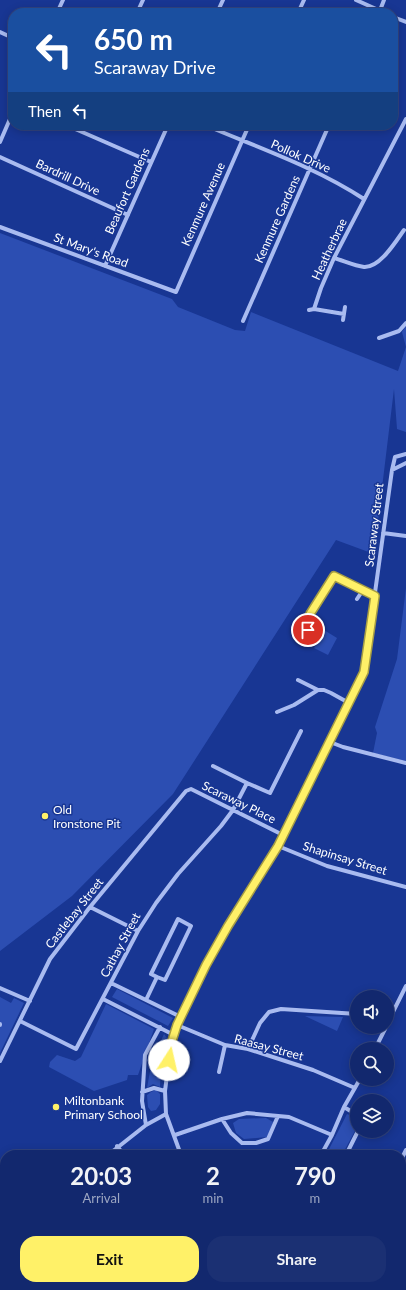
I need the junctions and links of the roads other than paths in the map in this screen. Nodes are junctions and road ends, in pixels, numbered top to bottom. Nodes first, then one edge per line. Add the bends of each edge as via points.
1 (356, 0) edge
2 (371, 8) edge
3 (406, 119) edge
4 (8, 124) edge
5 (77, 130) edge
6 (166, 130) edge
7 (217, 130) edge
8 (247, 130) edge
9 (327, 130) edge
10 (242, 141) junction
11 (0, 142) edge
12 (0, 157) edge
13 (151, 162) junction
14 (309, 169) junction
15 (364, 199) junction
16 (128, 216) junction
17 (0, 227) edge
18 (401, 231) dead end
19 (334, 258) junction
20 (105, 266) junction
21 (176, 292) joint
22 (345, 307) dead end
23 (314, 309) junction
24 (309, 310) dead end
25 (344, 314) junction
26 (343, 320) dead end
27 (243, 321) dead end
28 (406, 323) edge
29 (379, 338) dead end
30 (406, 454) edge
31 (406, 463) edge
32 (392, 470) junction
33 (383, 533) junction
34 (406, 536) edge
35 (363, 590) junction
36 (375, 596) junction
37 (357, 598) dead end
38 (308, 630) dead end
39 (298, 680) dead end
40 (318, 690) junction
41 (349, 703) junction
42 (278, 712) dead end
43 (301, 731) dead end
44 (330, 742) junction
45 (406, 763) edge
46 (213, 766) dead end
47 (247, 783) junction
48 (186, 791) joint
49 (234, 810) junction
50 (283, 834) junction
51 (278, 846) junction
52 (406, 887) edge
53 (90, 906) junction
54 (138, 931) junction
55 (157, 977) junction
56 (111, 983) junction
57 (406, 986) edge
58 (0, 988) edge
59 (104, 999) junction
60 (146, 1000) junction
61 (30, 1002) junction
62 (394, 1010) edge
63 (350, 1014) edge
64 (181, 1017) junction
65 (20, 1021) junction
66 (177, 1025) junction
67 (160, 1027) junction
68 (174, 1034) junction
69 (225, 1045) junction
70 (248, 1049) junction
71 (0, 1062) edge
72 (219, 1072) dead end
73 (356, 1088) joint
74 (165, 1091) junction
75 (142, 1092) junction
76 (344, 1107) junction
77 (350, 1111) edge
78 (166, 1114) junction
79 (278, 1116) junction
80 (222, 1118) junction
81 (146, 1125) junction
82 (175, 1135) junction
83 (332, 1135) junction
84 (354, 1138) edge
85 (118, 1146) junction
86 (114, 1150) edge
87 (121, 1150) edge
88 (180, 1150) edge
89 (324, 1150) edge
90 (348, 1150) edge

1 - 2 street
3 - 15 street, Heatherbrae
4 - 11 street
5 - 13 street
6 - 13 street, Beaufort Gardens
7 - 10 street, Pollok Drive
8 - 10 street, Kenmure Avenue
9 - 14 street, Kenmure Gardens
10 - 14 street, Pollok Drive
10 - 21 street, Kenmure Avenue
12 - 16 street, Bardrill Drive
13 - 16 street, Beaufort Gardens
14 - 15 street, Pollok Drive
14 - 27 street, Kenmure Gardens
15 - 19 street, Heatherbrae
16 - 20 street, Beaufort Gardens
17 - 20 street, St Mary's Road
18 - 19 street via 379,262 372,267
19 - 23 street, Heatherbrae
20 - 21 street, St Mary's Road
22 - 25 street
23 - 24 street
23 - 25 street
25 - 26 street
28 - 29 street via 399,331
30 - 32 street via 395,457
31 - 32 street
32 - 33 street, Scaraway Street
33 - 34 street
33 - 36 street, Scaraway Street
35 - 36 street
35 - 37 street
35 - 38 street via 334,576 310,614
36 - 41 street, Scaraway Street via 366,668
39 - 40 street
40 - 41 street via 324,690
40 - 42 street
41 - 44 street, Scaraway Street
43 - 47 street via 270,793
44 - 45 street
44 - 50 street, Scaraway Street
46 - 47 street
47 - 49 street, Cathay Street
48 - 49 street, Scaraway Place via 191,789
48 - 53 street, Castlebay Street
49 - 50 street, Scaraway Place
49 - 54 street, Cathay Street via 178,874
50 - 51 street, Scaraway Street
51 - 52 street, Shapinsay Street via 327,866
51 - 64 street, Scaraway Street via 228,926
53 - 54 street
53 - 61 street, Castlebay Street via 50,959
54 - 56 street, Cathay Street
55 - 55 street via 151,974 178,919 191,926 165,980
55 - 60 street
56 - 59 street, Cathay Street
56 - 60 street
57 - 62 street
58 - 61 street
59 - 65 street, Cathay Street via 76,1049
59 - 67 street
60 - 64 street
61 - 65 street, Castlebay Street
63 - 70 street via 280,1009 269,1012 260,1023
64 - 66 street, Scaraway Street
65 - 71 street, Castlebay Street
66 - 68 street, Scaraway Street
66 - 69 street, Raasay Street
67 - 68 street
67 - 75 street via 145,1054
68 - 74 street, Scaraway Street
69 - 70 street, Raasay Street
69 - 72 street
70 - 73 street, Raasay Street via 313,1070
73 - 76 street
74 - 75 street via 154,1088
74 - 78 street, Scaraway Street
75 - 81 street
76 - 77 street
76 - 83 street
78 - 81 street
78 - 82 street, Scaraway Street
79 - 80 street via 247,1113
79 - 80 street via 268,1139 256,1143 242,1143 230,1133
79 - 83 street via 289,1117
80 - 82 street
81 - 85 street
82 - 88 street, Scaraway Street
83 - 89 street
84 - 90 street
85 - 86 street
85 - 87 street

